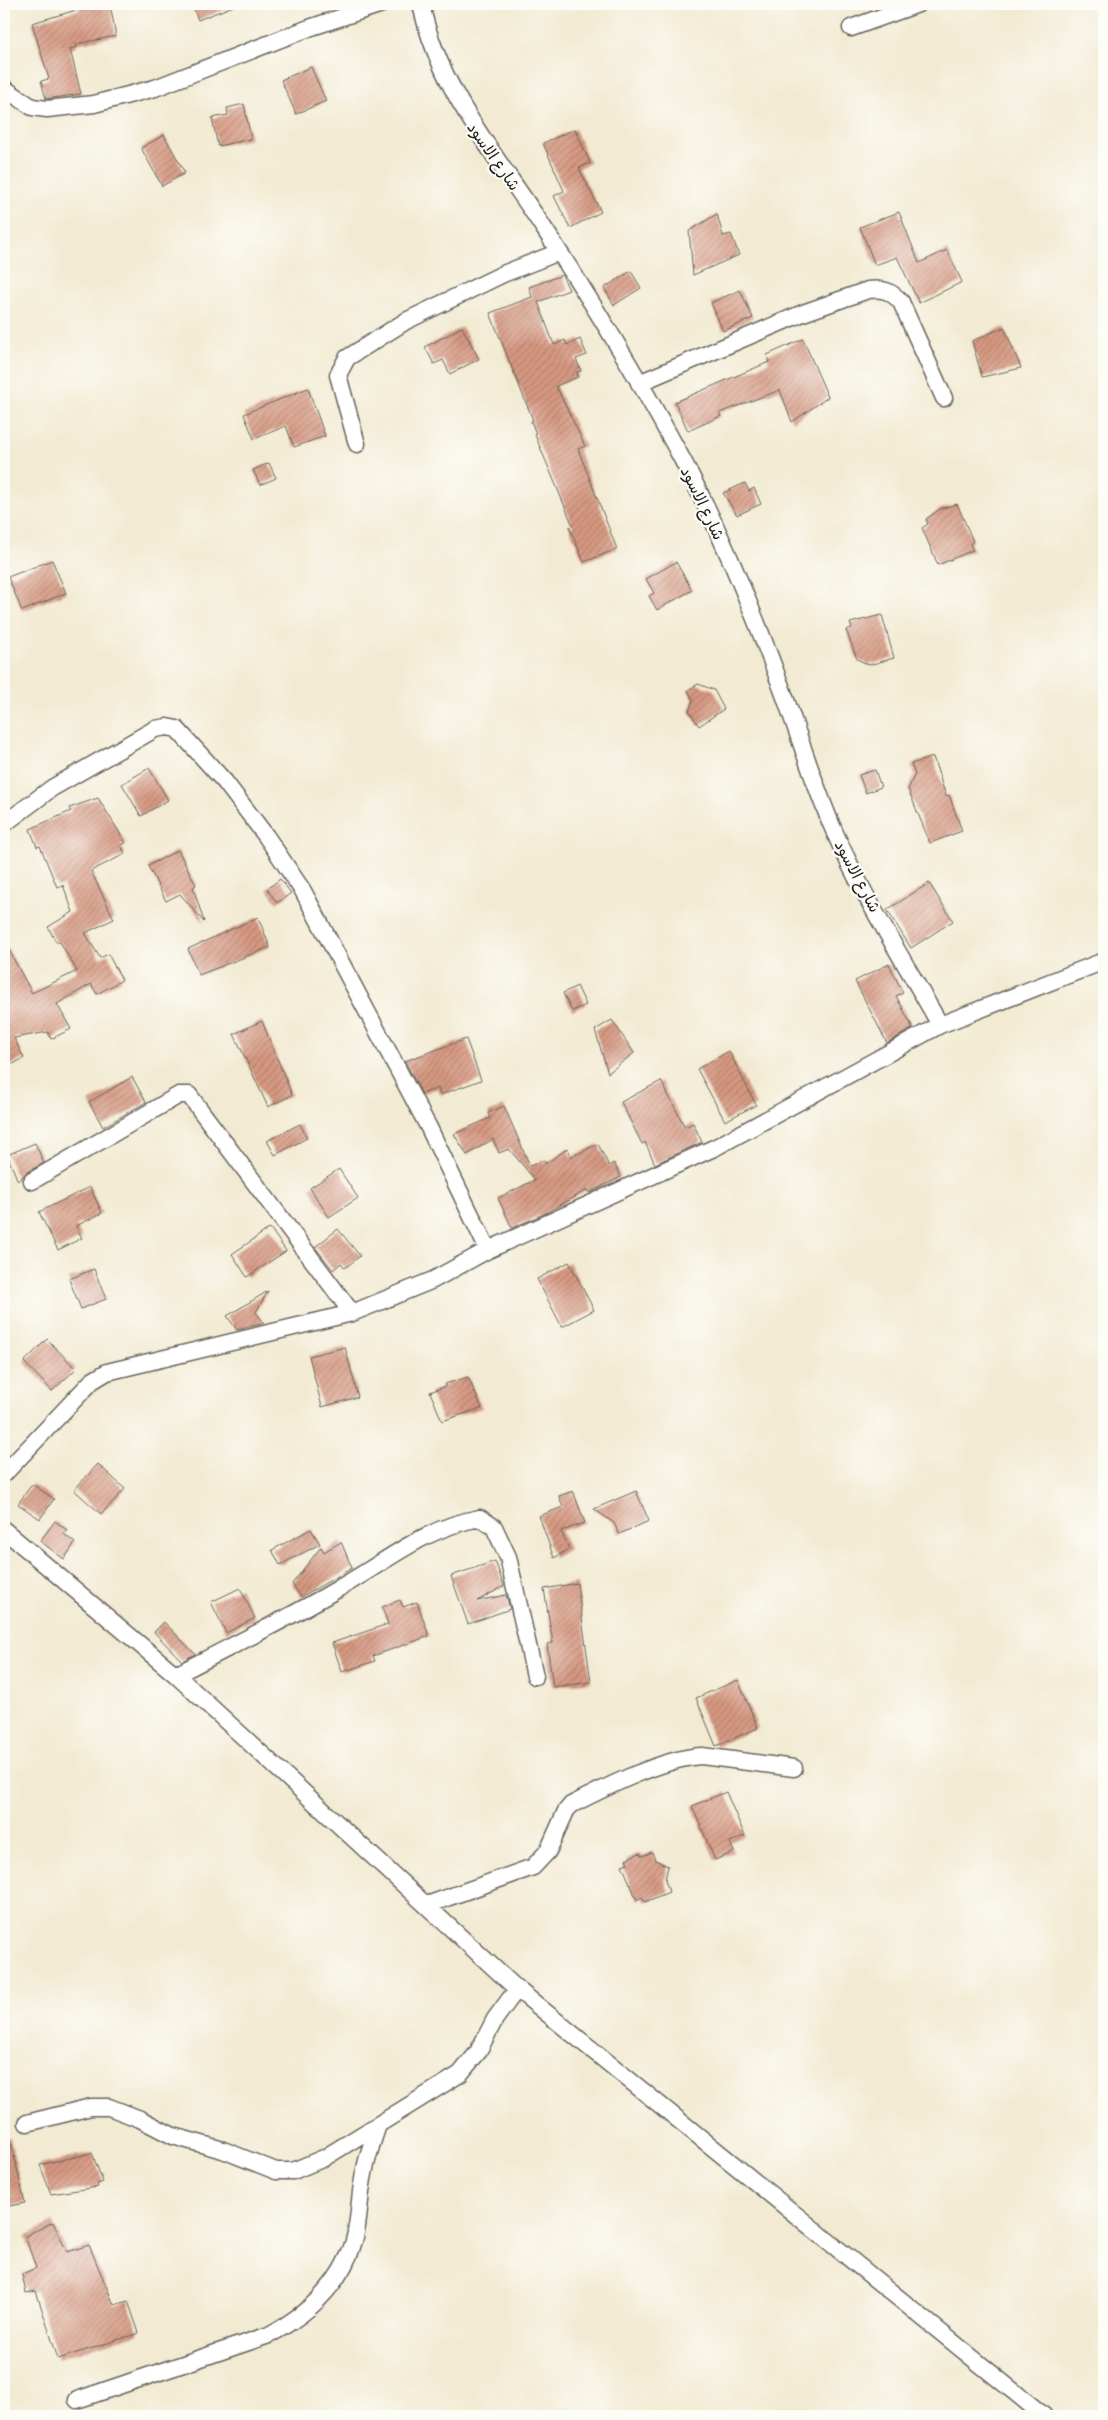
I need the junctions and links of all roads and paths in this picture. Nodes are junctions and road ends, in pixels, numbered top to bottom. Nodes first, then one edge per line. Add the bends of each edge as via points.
1 (382, 4) edge
2 (421, 4) edge
3 (918, 4) edge
4 (851, 28) dead end
5 (4, 88) edge
6 (559, 252) junction
7 (639, 383) junction
8 (944, 398) dead end
9 (357, 444) dead end
10 (4, 824) edge
11 (1104, 961) edge
12 (940, 1026) junction
13 (32, 1181) dead end
14 (488, 1250) junction
15 (352, 1313) junction
16 (4, 1474) edge
17 (4, 1530) edge
18 (176, 1675) junction
19 (535, 1676) dead end
20 (794, 1768) dead end
21 (427, 1905) junction
22 (517, 1989) junction
23 (27, 2122) dead end
24 (378, 2125) junction
25 (77, 2400) dead end
26 (65, 2413) dead end
27 (52, 2416) edge
28 (1044, 2416) edge

1 - 5 street via 309,28 155,88 112,100 47,109 32,106
2 - 6 street, شارع الاسود via 434,48 470,122
3 - 4 street
6 - 7 street, شارع الاسود
6 - 9 street via 503,274 406,321 347,358 338,375
7 - 8 street via 802,313 877,288 892,292 901,302
7 - 12 street, شارع الاسود via 715,524 836,835
10 - 14 street via 52,788 155,730 177,729 225,782 303,891 428,1128
11 - 12 street
12 - 14 street via 716,1147
13 - 15 street via 186,1093 193,1098
14 - 15 street via 433,1280
15 - 16 street via 107,1372 92,1381
17 - 18 street
18 - 19 street via 342,1587 417,1538 480,1518 494,1527 508,1556
18 - 21 street
20 - 21 street via 687,1756 571,1805 548,1851 534,1867
21 - 22 street
22 - 24 street via 495,2019 478,2052 460,2074
22 - 28 street
23 - 24 street via 91,2107 108,2107 173,2136 284,2172 301,2169 317,2161
24 - 25 street via 367,2159 358,2225 350,2254 334,2282 314,2305 287,2325 262,2337
26 - 27 path

